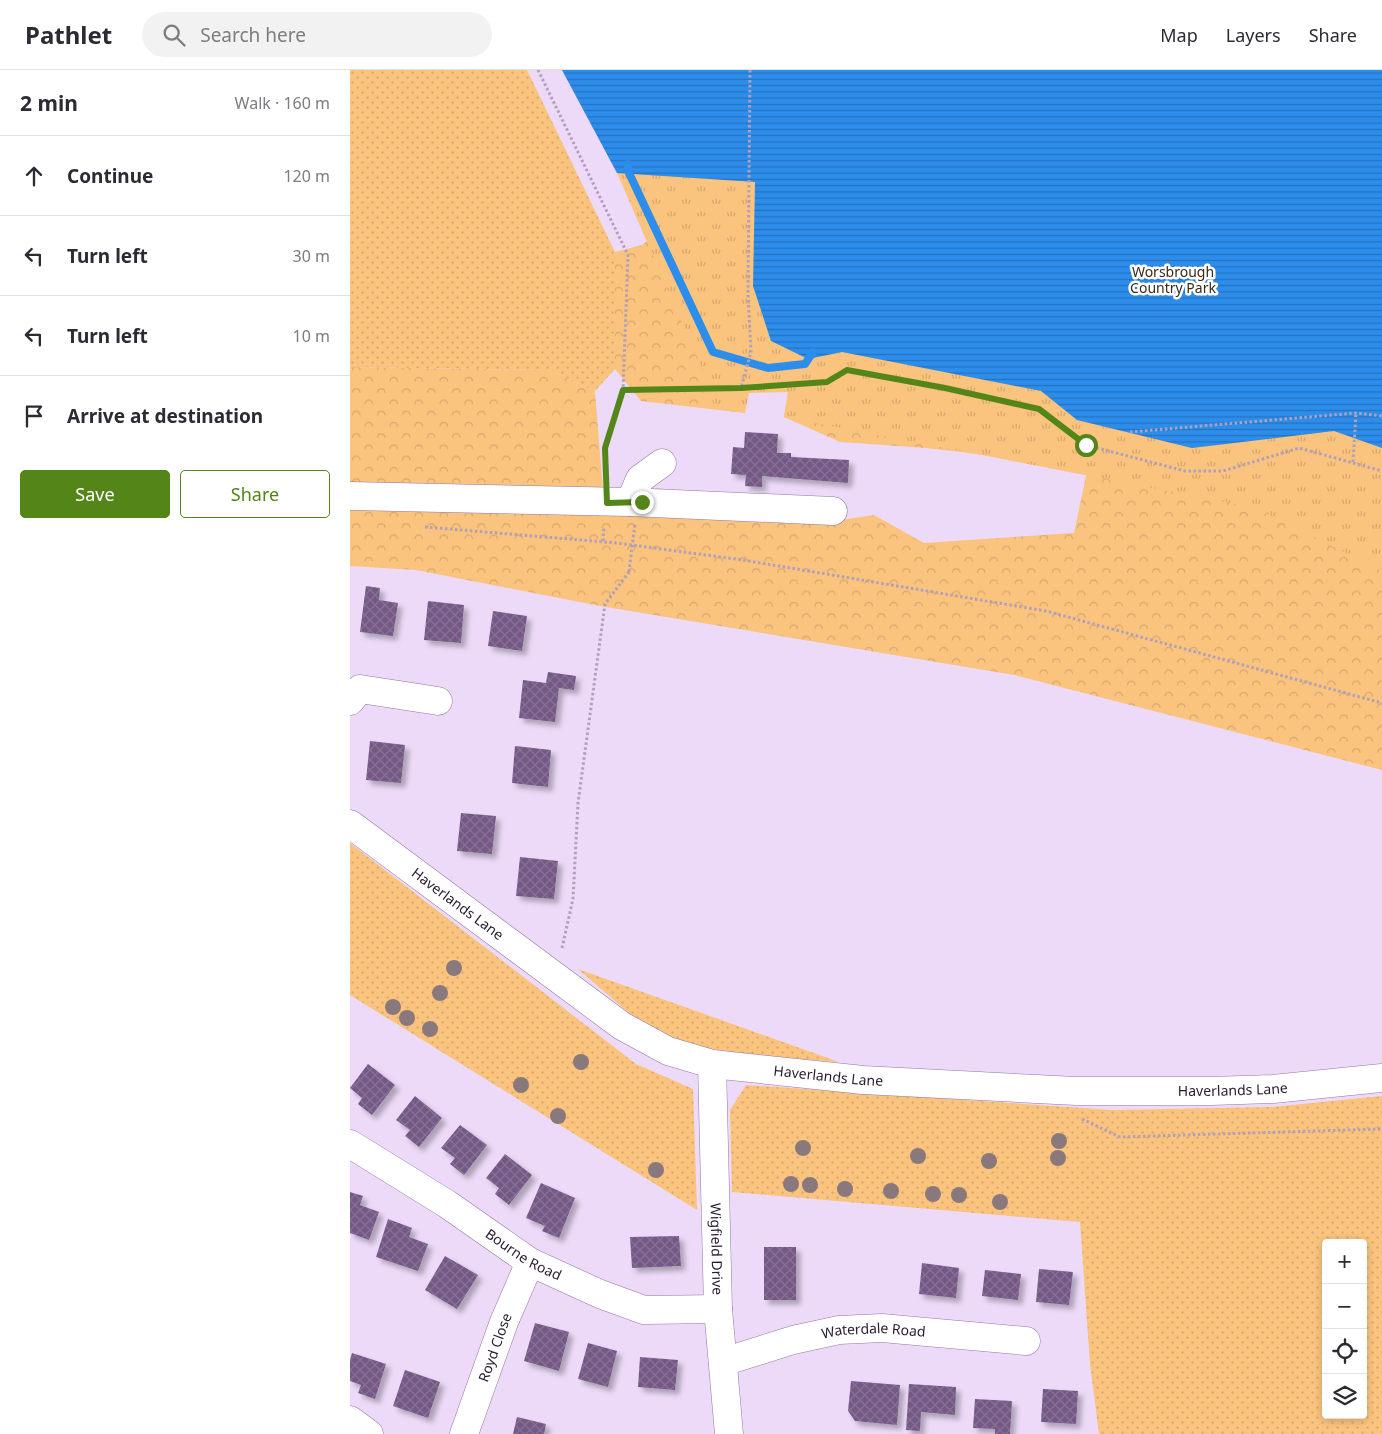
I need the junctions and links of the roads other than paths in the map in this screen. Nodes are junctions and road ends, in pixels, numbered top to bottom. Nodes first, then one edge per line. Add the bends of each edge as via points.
1 (662, 463) dead end
2 (350, 496) edge
3 (624, 509) junction
4 (833, 511) dead end
5 (350, 701) edge
6 (438, 701) dead end
7 (350, 824) edge
8 (712, 1064) junction
9 (1382, 1078) edge
10 (350, 1144) edge
11 (530, 1262) junction
12 (718, 1309) junction
13 (1026, 1341) dead end
14 (723, 1362) junction
15 (350, 1420) edge
16 (369, 1434) edge
17 (464, 1434) edge
18 (729, 1434) edge

1 - 3 street via 640,479
2 - 3 street
3 - 4 street
5 - 6 street via 360,689
7 - 8 street, Haverlands Lane via 622,1026 668,1051
8 - 9 street, Haverlands Lane via 863,1080 1076,1090 1273,1089
8 - 12 street, Wigfield Drive
10 - 11 street, Bourne Road via 447,1204
11 - 12 street, Bourne Road via 644,1310
11 - 17 street, Royd Close via 504,1322
12 - 14 street, Wigfield Drive
13 - 14 street, Waterdale Road via 882,1328 838,1330
14 - 18 street, Wigfield Drive
15 - 16 street

